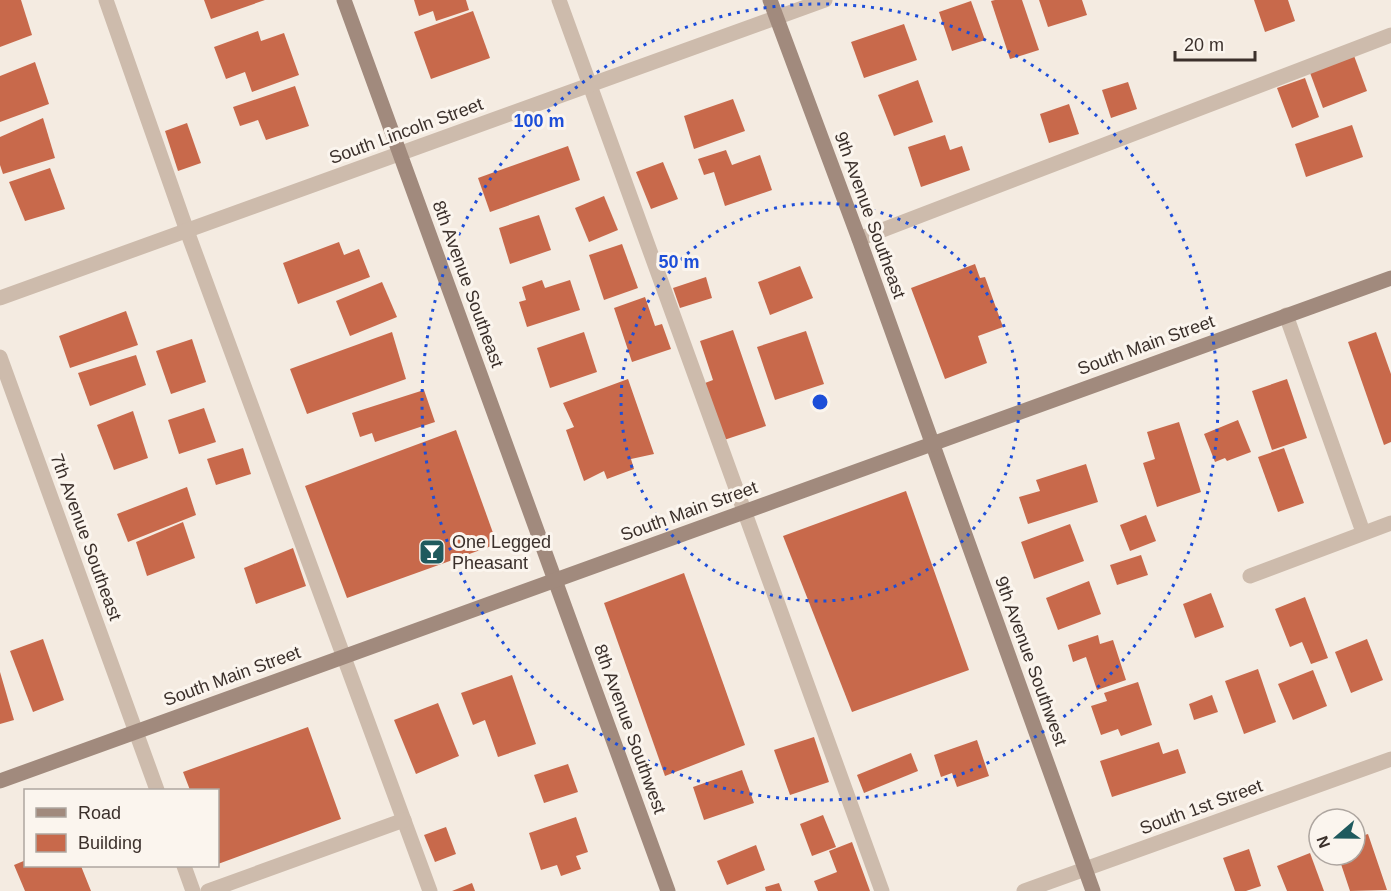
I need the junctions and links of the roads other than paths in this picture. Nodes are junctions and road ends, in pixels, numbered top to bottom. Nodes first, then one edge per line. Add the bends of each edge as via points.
1 (106, 0) edge
2 (344, 0) edge
3 (559, 0) edge
4 (770, 0) edge
5 (825, 0) edge
6 (776, 18) junction
7 (1391, 35) edge
8 (590, 85) junction
9 (400, 154) junction
10 (187, 231) junction
11 (859, 239) junction
12 (1391, 278) edge
13 (0, 298) edge
14 (1286, 315) junction
15 (0, 357) edge
16 (932, 443) junction
17 (744, 512) junction
18 (1391, 523) edge
19 (1363, 532) junction
20 (1250, 576) dead end
21 (556, 580) junction
22 (344, 656) junction
23 (135, 731) junction
24 (1391, 759) edge
25 (0, 781) edge
26 (157, 789) edge
27 (404, 820) junction
28 (184, 867) edge
29 (1085, 870) junction
30 (193, 891) edge
31 (208, 891) edge
32 (430, 891) edge
33 (668, 891) edge
34 (882, 891) edge
35 (1024, 891) edge
36 (1093, 891) edge

1 - 10 street
2 - 9 street, 8th Avenue Southeast
3 - 8 street
4 - 6 street, 9th Avenue Southeast
5 - 6 street, South Lincoln Street
6 - 8 street, South Lincoln Street
6 - 11 street, 9th Avenue Southeast
7 - 11 street
8 - 9 street, South Lincoln Street
8 - 17 street
9 - 10 street, South Lincoln Street
9 - 21 street, 8th Avenue Southeast
10 - 13 street, South Lincoln Street
10 - 22 street
11 - 16 street, 9th Avenue Southeast
12 - 14 street, South Main Street
14 - 16 street, South Main Street
14 - 19 street
15 - 23 street, 7th Avenue Southeast
16 - 17 street, South Main Street
16 - 29 street, 9th Avenue Southwest
17 - 21 street, South Main Street
17 - 34 street
18 - 19 street
19 - 20 street
21 - 22 street, South Main Street
21 - 33 street, 8th Avenue Southwest
22 - 23 street, South Main Street
22 - 27 street
23 - 25 street, South Main Street
23 - 26 street, 7th Avenue Southeast
24 - 29 street, South 1st Street
27 - 31 street
27 - 32 street
28 - 30 street
29 - 35 street, South 1st Street
29 - 36 street, 9th Avenue Southwest

